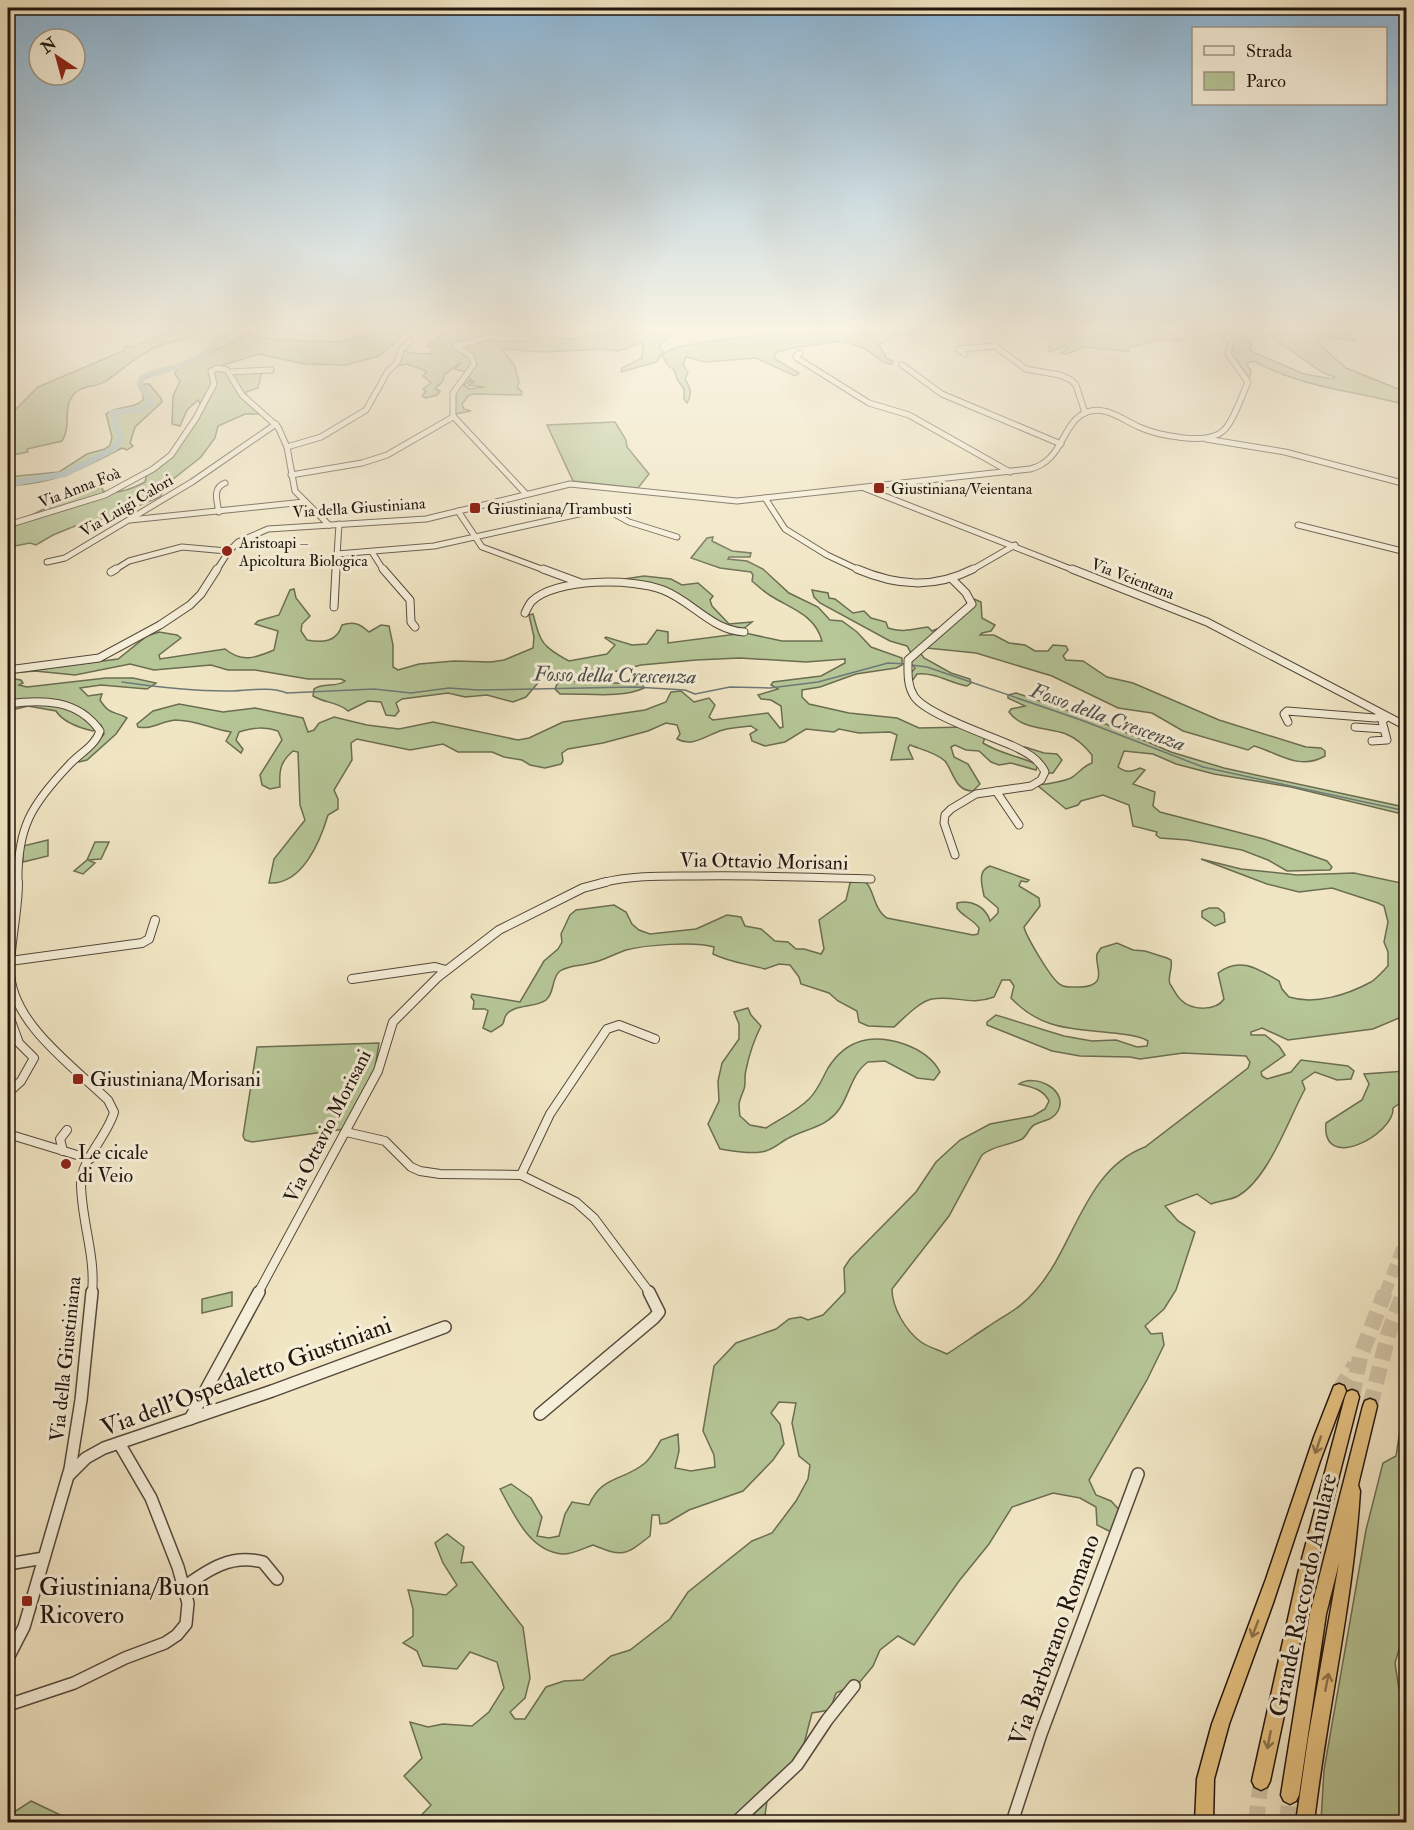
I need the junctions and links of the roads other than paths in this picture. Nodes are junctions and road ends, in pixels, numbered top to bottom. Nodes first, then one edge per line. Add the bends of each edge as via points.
1 (197, 416) edge
2 (267, 416) edge
3 (355, 416) edge
4 (911, 416) edge
5 (995, 416) edge
6 (1081, 416) edge
7 (1120, 416) edge
8 (1232, 416) edge
9 (453, 417) joint
10 (276, 424) junction
11 (1205, 438) junction
12 (1061, 444) junction
13 (287, 447) junction
14 (1010, 472) junction
15 (291, 475) junction
16 (225, 483) dead end
17 (1407, 484) edge
18 (865, 488) junction
19 (526, 494) junction
20 (765, 498) junction
21 (304, 502) junction
22 (458, 511) junction
23 (219, 512) junction
24 (128, 520) junction
25 (339, 524) junction
26 (8, 525) edge
27 (329, 525) junction
28 (1298, 525) dead end
29 (474, 537) junction
30 (677, 537) dead end
31 (1014, 545) junction
32 (227, 551) junction
33 (372, 552) junction
34 (1407, 552) edge
35 (337, 554) junction
36 (47, 562) dead end
37 (111, 572) dead end
38 (952, 579) junction
39 (580, 584) junction
40 (334, 607) dead end
41 (525, 614) dead end
42 (415, 627) dead end
43 (744, 632) dead end
44 (8, 670) edge
45 (8, 704) edge
46 (1386, 716) junction
47 (1288, 722) dead end
48 (1407, 726) edge
49 (1355, 727) dead end
50 (1384, 729) junction
51 (1372, 741) dead end
52 (996, 790) junction
53 (1019, 825) dead end
54 (955, 855) dead end
55 (871, 879) dead end
56 (155, 920) dead end
57 (10, 961) junction
58 (446, 969) junction
59 (352, 979) dead end
60 (8, 1013) edge
61 (655, 1039) dead end
62 (8, 1093) edge
63 (67, 1130) dead end
64 (346, 1132) junction
65 (8, 1134) edge
66 (63, 1151) junction
67 (90, 1159) junction
68 (521, 1175) junction
69 (445, 1327) dead end
70 (1370, 1406) tunnel mouth
71 (540, 1414) dead end
72 (190, 1419) junction
73 (119, 1443) junction
74 (1354, 1466) junction
75 (1138, 1474) dead end
76 (68, 1476) junction
77 (44, 1558) junction
78 (8, 1564) edge
79 (277, 1578) dead end
80 (184, 1587) junction
81 (8, 1658) edge
82 (854, 1686) dead end
83 (8, 1705) edge
84 (1261, 1781) tunnel mouth
85 (1290, 1795) tunnel mouth
86 (736, 1822) edge
87 (1012, 1822) edge
88 (1204, 1822) edge
89 (1305, 1822) edge

1 - 26 street, Via Anna Foà via 171,455 153,469 105,495
2 - 10 street
3 - 13 street via 321,437
4 - 14 street
5 - 12 street
6 - 12 street, Via della Giustiniana
7 - 11 street via 1149,430
8 - 11 street via 1225,430
9 - 15 street via 388,454 362,463
9 - 19 street
10 - 13 street
10 - 24 street, Via Luigi Calori
11 - 17 street via 1285,452
12 - 14 street, Via della Giustiniana via 1043,465
13 - 15 street
14 - 18 street, Via della Giustiniana
15 - 21 street via 295,491
16 - 23 street via 216,492
18 - 20 street, Via della Giustiniana
18 - 31 street, Via Veientana
19 - 20 street, Via della Giustiniana via 580,484 729,501
19 - 22 street, Via della Giustiniana
20 - 38 street via 791,533 872,575 912,585
21 - 23 street
21 - 27 street
22 - 25 street, Via della Giustiniana via 421,519
22 - 29 street
23 - 24 street
24 - 36 street, Via Luigi Calori via 65,558
25 - 27 street, Via della Giustiniana
25 - 35 street
27 - 32 street, Via della Giustiniana via 263,530
28 - 34 street
29 - 30 street via 600,510
29 - 33 street via 434,546
29 - 39 street via 484,548
31 - 38 street
31 - 46 street, Via Veientana via 1217,626
32 - 37 street via 182,548 129,561
32 - 44 street, Via della Giustiniana via 192,603 118,649 91,660
33 - 35 street
33 - 42 street via 410,600 411,622
35 - 40 street
38 - 52 street via 966,593 971,605 908,660 907,669 914,698 922,706 1003,741 1044,768 1043,777 1034,784
39 - 41 street via 543,594 530,603
39 - 43 street via 650,584 682,598 719,627
45 - 57 street, Via della Giustiniana via 53,702 90,718 100,732 97,740 41,798 23,828 17,849 18,908
46 - 47 street via 1285,712
46 - 48 street, Via Veientana
46 - 50 street via 1382,721
49 - 50 street
50 - 51 street via 1387,740
52 - 53 street
52 - 54 street via 976,794 945,815 946,833
55 - 58 street, Via Ottavio Morisani via 731,875 609,881 576,891 511,923
56 - 57 street via 149,939 142,943
57 - 67 street, Via della Giustiniana via 11,987 28,1023 113,1108 111,1124
58 - 59 street via 435,967
58 - 64 street, Via Ottavio Morisani via 393,1022 378,1071
60 - 62 street via 19,1043 34,1058 21,1081
61 - 68 street via 619,1025 608,1029 550,1114
63 - 66 street via 60,1139
64 - 68 street via 385,1141 411,1167 424,1172
64 - 72 street, Via Ottavio Morisani
65 - 66 street
66 - 67 street
67 - 76 street, Via della Giustiniana via 81,1186 92,1256 92,1297
68 - 71 street via 576,1202 589,1213 654,1299 659,1312
69 - 72 street, Via dell'Ospedaletto Giustiniani
70 - 74 highway, Grande Raccordo Anulare
72 - 73 street, Via dell'Ospedaletto Giustiniani
73 - 76 street, Via dell'Ospedaletto Giustiniani via 91,1454
73 - 80 street via 151,1498
74 - 85 highway, Grande Raccordo Anulare via 1318,1614
89 -> 74 highway via 1311,1766 1342,1602 1352,1527
75 - 87 street, Via Barbarano Romano
76 - 77 street, Via della Giustiniana
77 - 78 street
77 - 81 street, Via della Giustiniana via 24,1627
79 - 80 street via 263,1562 235,1559 216,1564
80 - 83 street via 187,1621 171,1640 66,1686
82 - 86 street via 797,1765
84 - 88 highway, Grande Raccordo Anulare via 1346,1394 1326,1421 1273,1581 1233,1685 1206,1775

